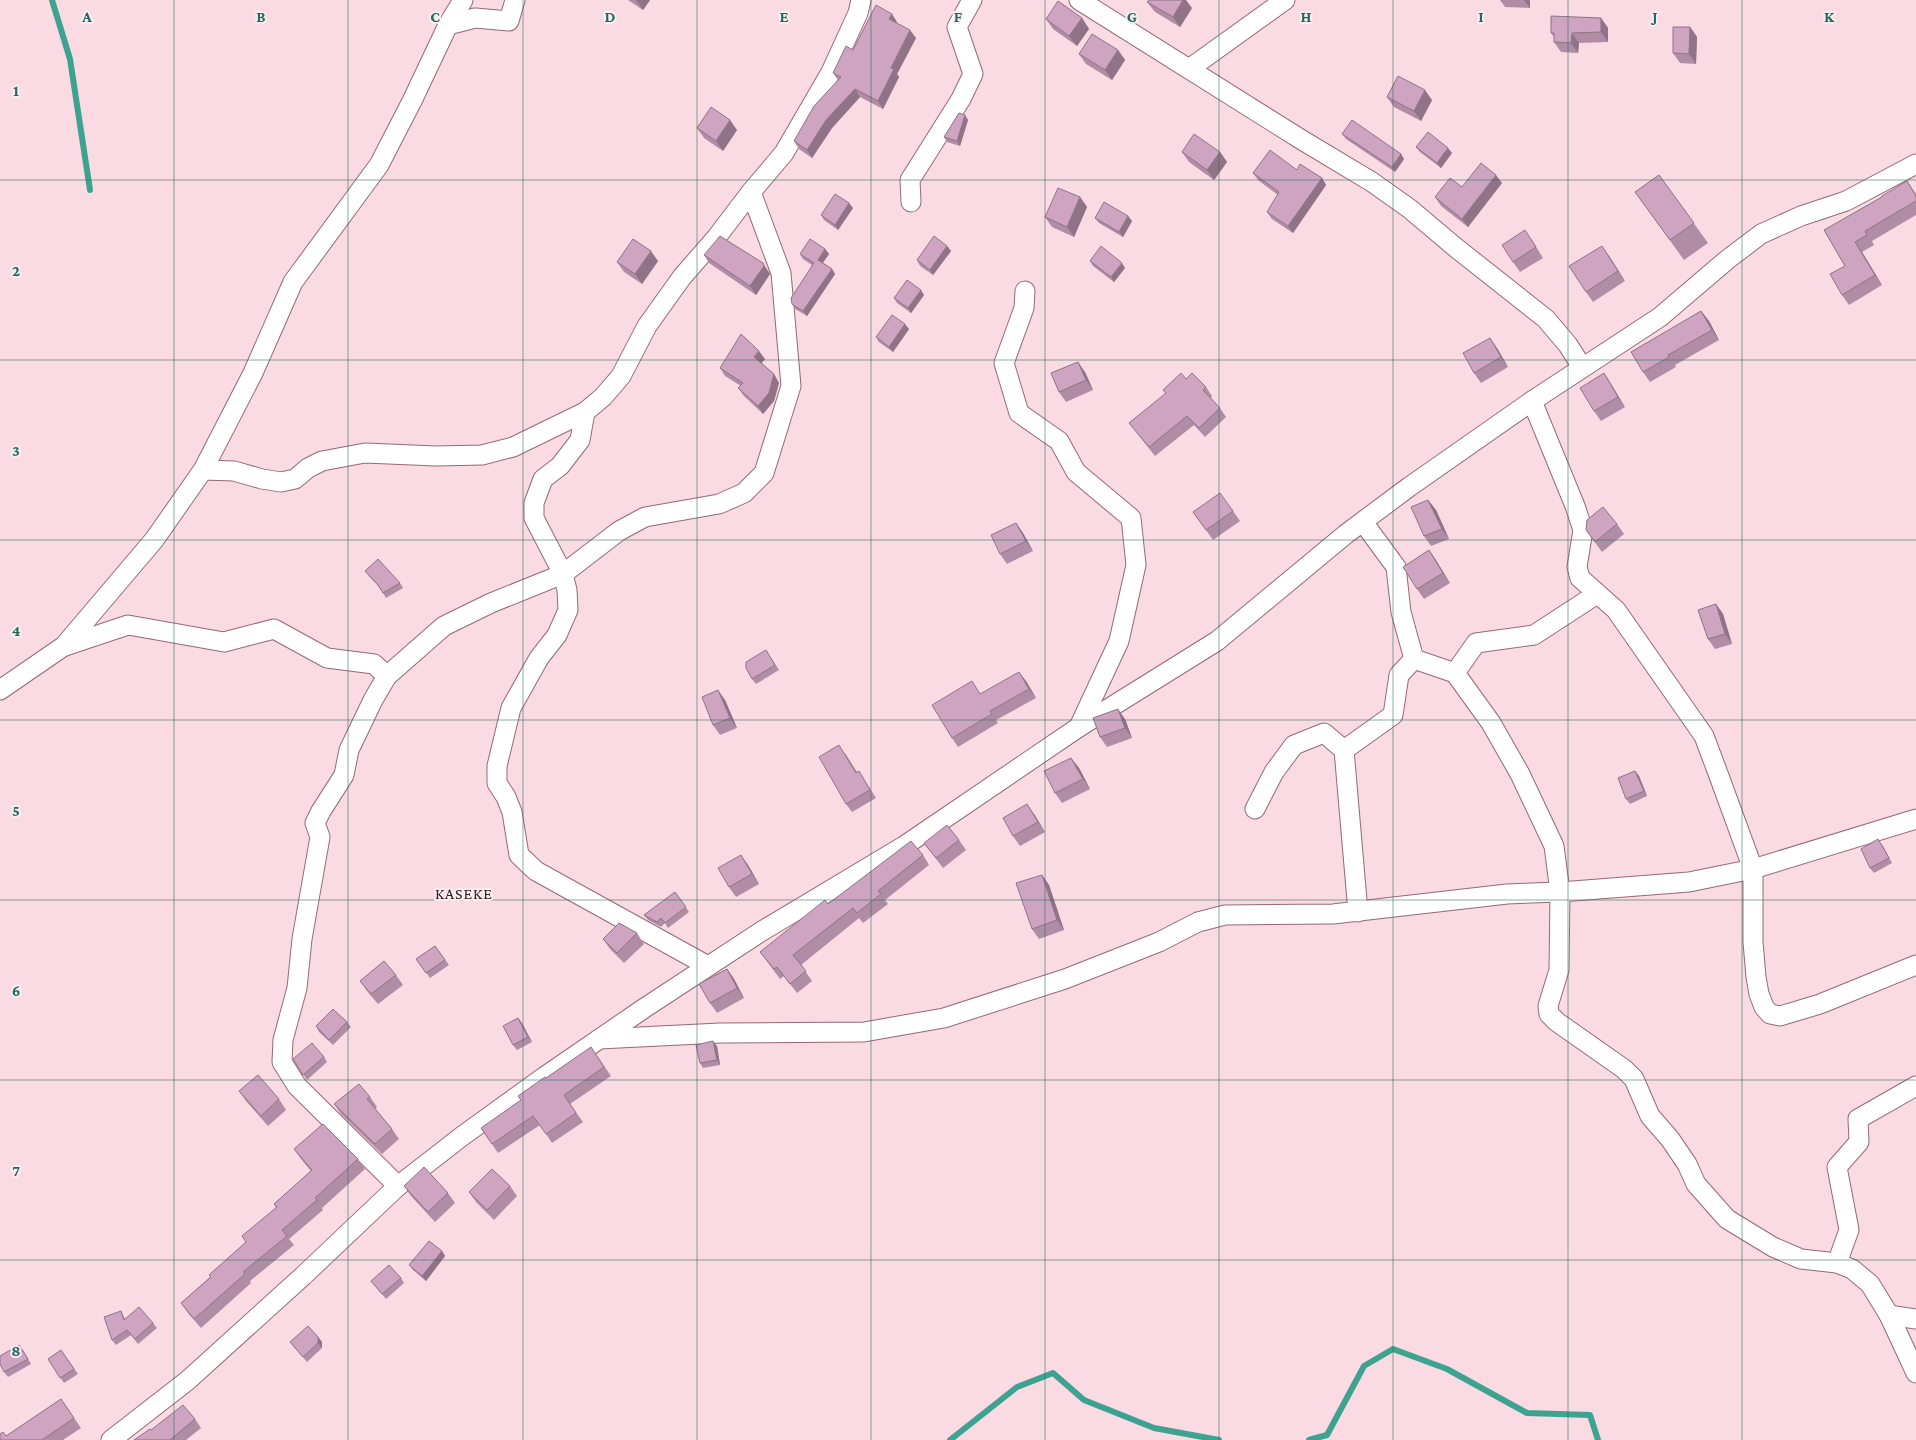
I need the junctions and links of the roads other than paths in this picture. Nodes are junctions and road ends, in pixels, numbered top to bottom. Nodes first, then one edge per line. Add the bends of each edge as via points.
1 (463, 0) edge
2 (515, 0) edge
3 (861, 0) edge
4 (972, 0) edge
5 (1079, 0) edge
6 (1285, 0) edge
7 (448, 25) junction
8 (1189, 70) junction
9 (1916, 164) edge
10 (751, 192) junction
11 (911, 202) dead end
12 (1024, 291) dead end
13 (1582, 367) junction
14 (1532, 401) junction
15 (585, 412) junction
16 (203, 470) junction
17 (1363, 522) junction
18 (563, 574) junction
19 (1597, 594) junction
20 (64, 646) junction
21 (1414, 659) junction
22 (1455, 673) junction
23 (387, 676) junction
24 (0, 690) edge
25 (1079, 727) junction
26 (1344, 750) junction
27 (1255, 810) dead end
28 (1916, 819) edge
29 (1754, 869) junction
30 (1560, 892) junction
31 (1358, 912) junction
32 (1916, 965) edge
33 (708, 966) junction
34 (599, 1038) junction
35 (1916, 1086) edge
36 (398, 1186) junction
37 (1837, 1263) junction
38 (1889, 1315) junction
39 (1916, 1319) edge
40 (1916, 1373) edge
41 (111, 1440) edge

1 - 7 street
2 - 7 street via 509,20 474,18
3 - 10 street via 830,72 784,152
4 - 11 street via 957,27 973,74 910,180
5 - 8 street
6 - 8 street
7 - 16 street via 379,165 294,282 253,373
8 - 13 street via 1372,182 1410,209 1546,319
9 - 13 street via 1846,201 1761,234 1660,317
10 - 15 street via 647,326 621,376 603,398
10 - 18 street via 781,273 791,386 764,473 744,493 719,504 645,517 619,530
12 - 25 street via 1024,308 1004,363 1019,413 1059,441 1076,472 1131,518 1136,565 1118,641
13 - 14 street
14 - 17 street
14 - 19 street via 1583,530 1577,567 1580,578
15 - 16 street via 513,447 482,455 365,453 322,461 295,479 281,482 234,471
15 - 18 street via 580,440 560,466 543,479 534,503 534,518
16 - 20 street via 154,540
17 - 21 street via 1396,567 1401,612
17 - 25 street via 1217,641
18 - 23 street via 444,626
18 - 33 street via 568,610 557,635 539,658 511,708 497,766 497,782 512,812 519,855 536,871 563,887
19 - 22 street via 1534,635 1476,643
19 - 29 street via 1616,610 1704,736
20 - 23 street via 128,625 224,642 274,630 327,658 374,664
20 - 24 street
21 - 22 street
21 - 26 street via 1399,676 1393,715
22 - 30 street via 1491,723 1520,774 1554,846
23 - 36 street via 360,724 349,750 344,775 320,811 316,823 320,837 297,988 283,1040 282,1062 297,1086
25 - 33 street via 904,846
26 - 27 street via 1324,733 1294,745 1274,772
26 - 31 street
28 - 29 street
29 - 30 street via 1689,882
29 - 32 street via 1756,976 1759,994 1770,1014 1780,1016 1820,1004
30 - 31 street via 1507,894
30 - 37 street via 1559,970 1548,1006 1549,1014 1634,1079 1650,1116 1688,1164 1696,1184 1727,1220 1801,1259
31 - 34 street via 1225,915 1198,922 1159,942 1065,979 944,1018 864,1032
33 - 34 street
34 - 36 street
35 - 37 street via 1858,1119 1859,1142 1836,1167 1850,1230
36 - 41 street via 187,1382
37 - 38 street via 1852,1269 1870,1284
38 - 39 street
38 - 40 street

